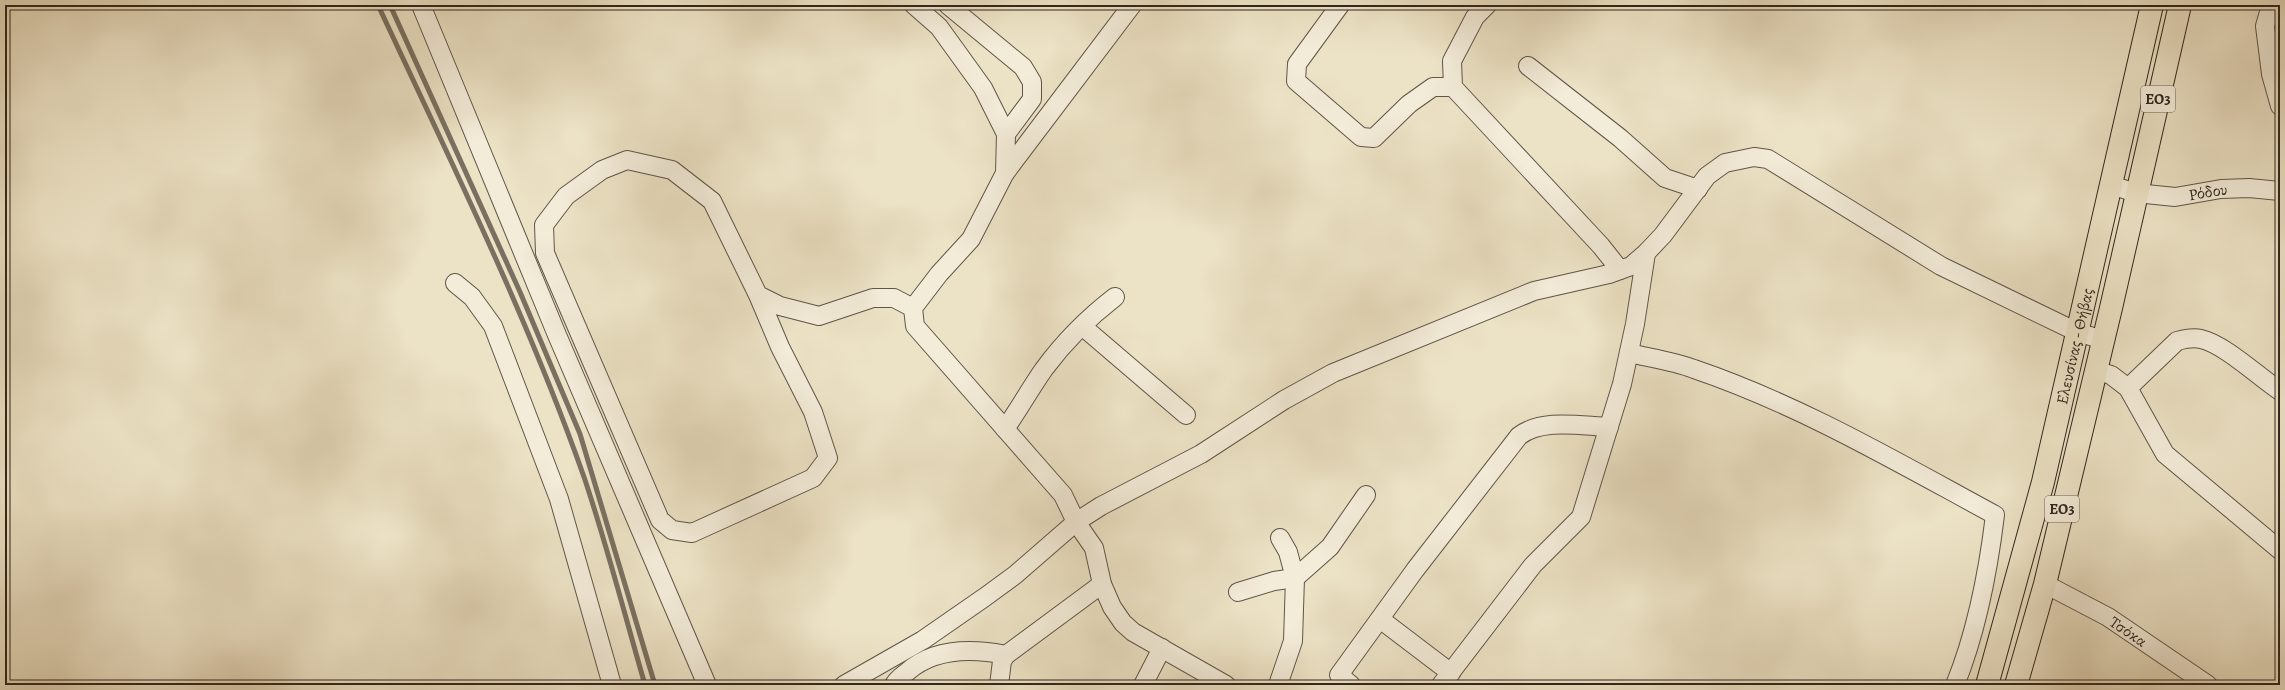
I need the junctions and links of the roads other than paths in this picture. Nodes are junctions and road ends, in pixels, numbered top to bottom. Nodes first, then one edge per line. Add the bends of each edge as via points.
1 (421, 5) edge
2 (914, 5) edge
3 (948, 5) edge
4 (1132, 5) edge
5 (1340, 5) edge
6 (1487, 5) edge
7 (2152, 5) edge
8 (2180, 5) edge
9 (2271, 5) edge
10 (1528, 66) dead end
11 (1453, 87) junction
12 (2280, 106) edge
13 (1006, 134) junction
14 (1005, 173) junction
15 (2111, 185) junction
16 (1698, 189) junction
17 (2280, 190) edge
18 (2136, 193) junction
19 (1646, 253) junction
20 (1620, 270) junction
21 (455, 283) dead end
22 (758, 294) junction
23 (1115, 297) dead end
24 (913, 308) junction
25 (1082, 326) junction
26 (2077, 332) junction
27 (2103, 340) junction
28 (1629, 353) junction
29 (2095, 370) junction
30 (2128, 388) junction
31 (2280, 390) edge
32 (1186, 415) dead end
33 (1609, 427) junction
34 (1005, 429) junction
35 (1366, 495) dead end
36 (1076, 522) junction
37 (1280, 538) dead end
38 (2280, 550) edge
39 (1295, 578) junction
40 (1102, 584) junction
41 (2045, 584) junction
42 (1238, 592) dead end
43 (1380, 619) junction
44 (1162, 648) junction
45 (1006, 655) junction
46 (1446, 679) edge
47 (612, 685) edge
48 (707, 685) edge
49 (844, 685) edge
50 (894, 685) edge
51 (999, 685) edge
52 (1143, 685) edge
53 (1226, 685) edge
54 (1278, 685) edge
55 (1351, 685) edge
56 (1955, 685) edge
57 (1987, 685) edge
58 (2016, 685) edge
59 (2208, 685) edge

1 - 48 street via 557,335
2 - 13 street via 939,27 978,82
3 - 13 street via 1023,67 1032,82 1032,99
4 - 14 street
5 - 11 street via 1297,64 1296,81 1361,137 1374,138 1409,104 1433,87
6 - 11 street via 1475,17 1452,61
7 - 15 main road, Ελευσίνας - Θήβας / ΕΟ3
8 - 18 main road, Ελευσίνας - Θήβας / ΕΟ3
9 - 12 street via 2265,26
10 - 16 street via 1620,138 1665,178
11 - 20 street via 1601,246
13 - 14 street
14 - 24 street via 971,239
15 - 18 street, Ρόδου
15 - 26 main road, Ελευσίνας - Θήβας / ΕΟ3
16 - 19 street
16 - 26 street via 1708,176 1726,163 1754,157 1768,159 1941,266
17 - 18 street, Ρόδου via 2221,189 2175,197
18 - 27 main road, Ελευσίνας - Θήβας / ΕΟ3
19 - 20 street via 1631,266
19 - 28 street
20 - 36 street via 1534,291 1333,372 1284,400 1201,454 1101,506
21 - 47 street via 472,297 493,326 559,499
22 - 22 street via 712,201 672,170 627,160 602,170 566,196 544,225 545,253 660,520 672,530 692,533 813,478 828,458 813,412 780,347
22 - 24 street via 780,306 819,316 873,298 894,298
23 - 25 street
24 - 34 street via 915,326
25 - 32 street
25 - 34 street via 1044,370
26 - 27 street
26 - 57 main road, Ελευσίνας - Θήβας / ΕΟ3 via 2041,490
27 - 29 main road, Ελευσίνας - Θήβας / ΕΟ3
28 - 33 street
28 - 56 street via 1693,368 1757,393 1832,427 1995,515 1990,562 1967,656
29 - 30 street via 2112,375
29 - 41 main road, Ελευσίνας - Θήβας / ΕΟ3
30 - 31 street via 2177,341 2201,339 2219,347
30 - 38 street via 2165,454
33 - 43 street via 1548,425 1528,429 1519,436
33 - 46 street via 1581,517 1533,565
34 - 36 street via 1063,495
35 - 39 street via 1330,547
36 - 40 street via 1094,548
36 - 49 street via 1015,575 985,597 923,640
37 - 39 street via 1288,552
39 - 42 street via 1274,581
39 - 54 street via 1293,641
40 - 44 street via 1112,607 1123,623 1133,632
40 - 45 street
41 - 58 main road, Ελευσίνας - Θήβας / ΕΟ3
41 - 59 street, Τσόκα via 2108,617
43 - 46 street
43 - 55 street via 1339,675
44 - 52 street
44 - 53 street
45 - 50 street via 980,650 959,650 939,655 915,665
45 - 51 street via 1002,662

